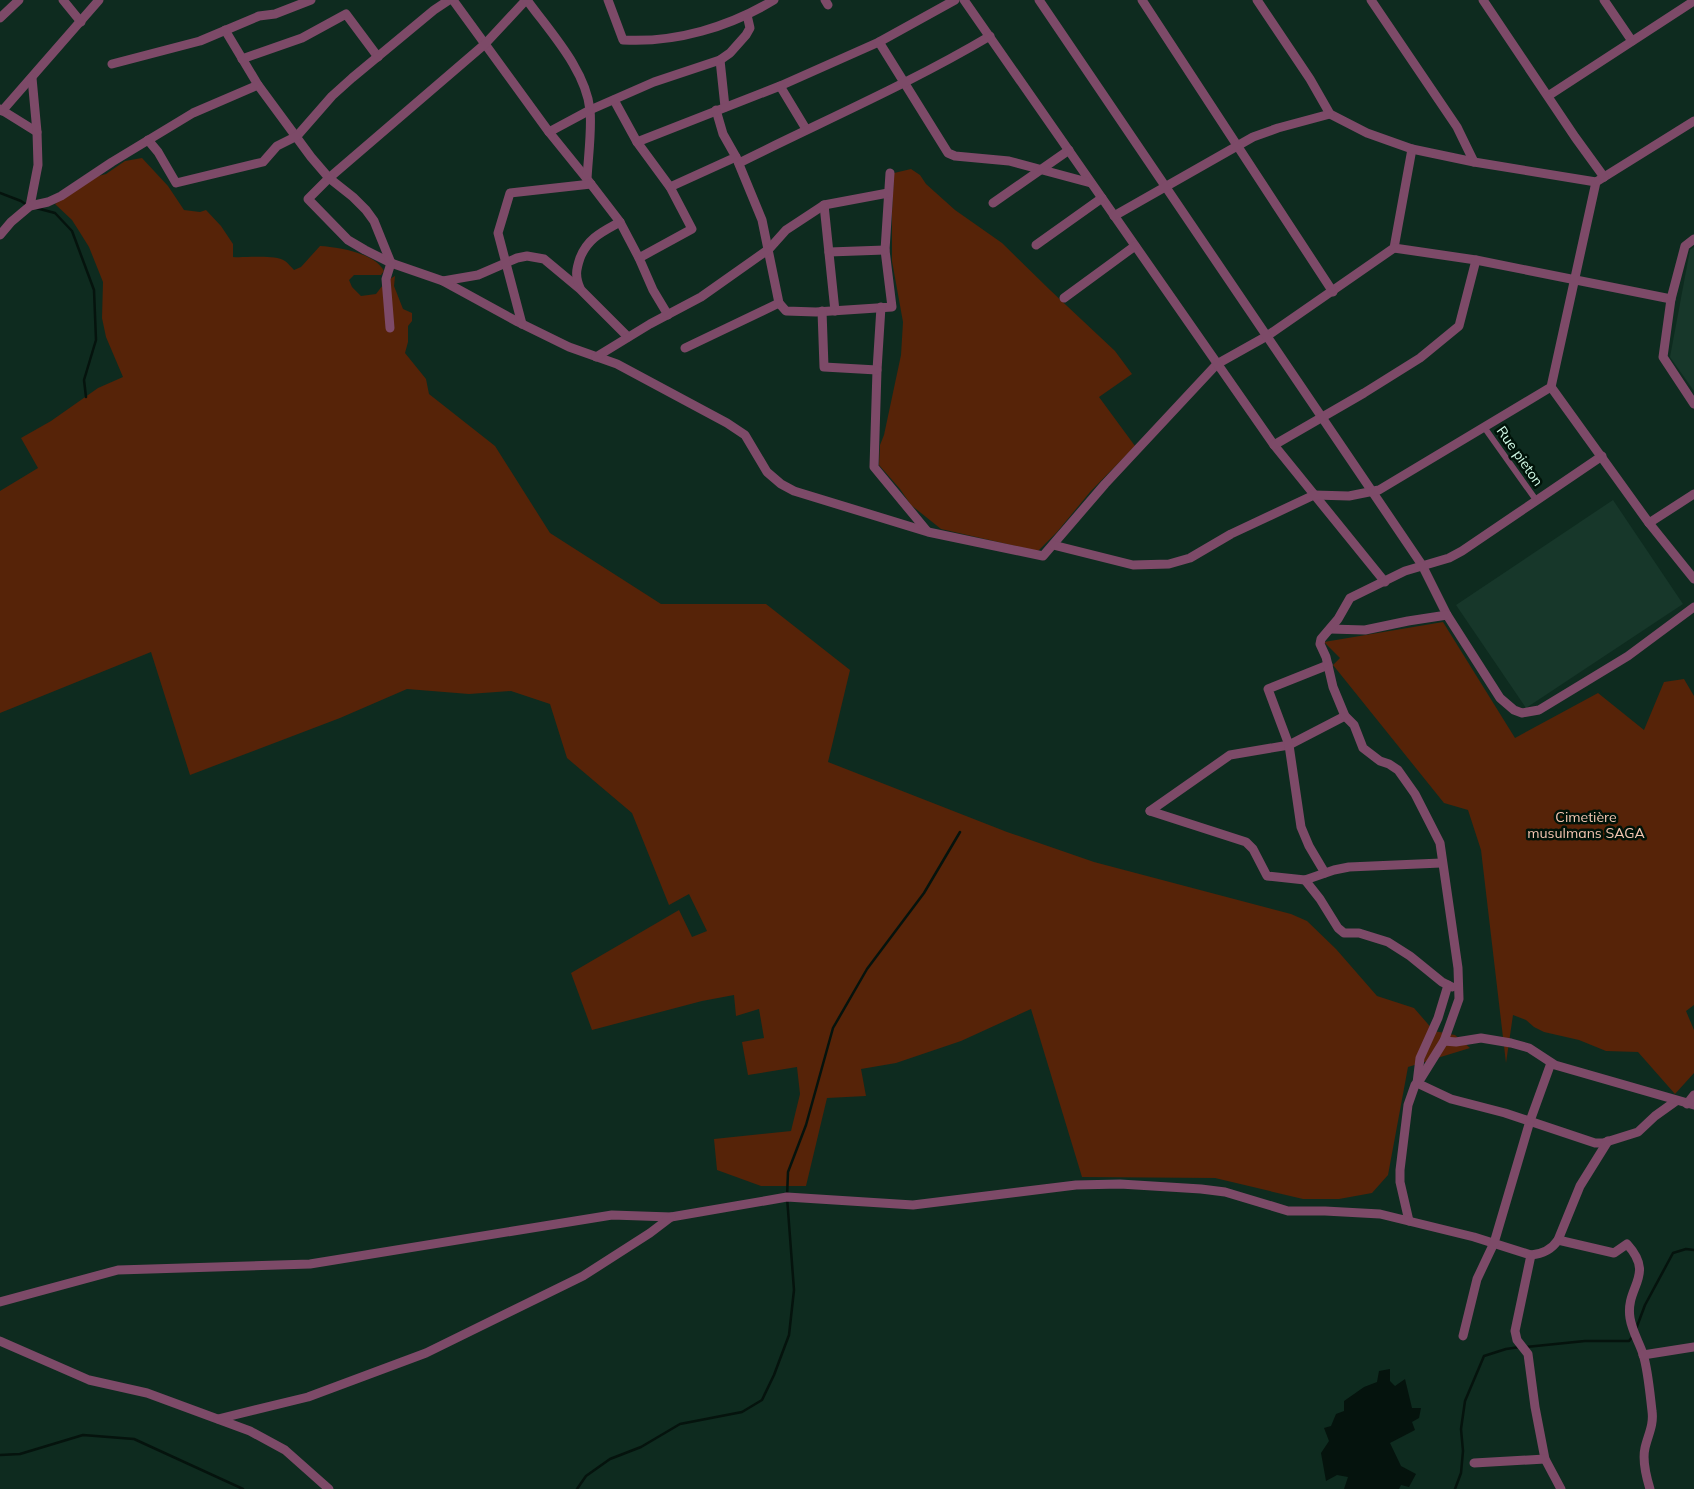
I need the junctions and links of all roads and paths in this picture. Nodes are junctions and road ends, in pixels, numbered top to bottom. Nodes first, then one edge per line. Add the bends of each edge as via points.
1 (20, 0) edge
2 (63, 0) edge
3 (99, 0) edge
4 (312, 0) edge
5 (449, 0) edge
6 (453, 0) edge
7 (527, 0) edge
8 (608, 0) edge
9 (774, 0) edge
10 (955, 0) edge
11 (964, 0) edge
12 (1038, 0) edge
13 (1142, 0) edge
14 (1257, 0) edge
15 (1371, 0) edge
16 (1483, 0) edge
17 (1604, 0) edge
18 (1694, 0) edge
19 (747, 15) junction
20 (0, 18) edge
21 (81, 22) junction
22 (225, 30) junction
23 (990, 36) junction
24 (1632, 41) junction
25 (879, 42) junction
26 (485, 44) junction
27 (378, 57) junction
28 (242, 59) junction
29 (720, 60) junction
30 (112, 64) dead end
31 (32, 78) junction
32 (905, 83) junction
33 (258, 85) junction
34 (780, 86) junction
35 (1548, 96) junction
36 (614, 100) junction
37 (720, 109) junction
38 (1, 110) edge
39 (590, 110) junction
40 (1330, 114) junction
41 (1694, 121) edge
42 (806, 129) junction
43 (37, 132) junction
44 (549, 132) junction
45 (297, 136) junction
46 (148, 140) junction
47 (637, 142) junction
48 (1237, 145) junction
49 (1412, 149) junction
50 (1069, 150) junction
51 (737, 160) junction
52 (1474, 162) junction
53 (1041, 169) junction
54 (890, 173) dead end
55 (329, 178) junction
56 (1600, 180) junction
57 (589, 182) junction
58 (1092, 183) junction
59 (670, 186) junction
60 (1165, 187) junction
61 (888, 193) junction
62 (1102, 198) junction
63 (993, 203) dead end
64 (824, 205) junction
65 (30, 206) junction
66 (1114, 216) junction
67 (11, 222) junction
68 (620, 222) junction
69 (0, 223) edge
70 (0, 235) edge
71 (1694, 239) edge
72 (1036, 245) dead end
73 (1135, 246) junction
74 (1394, 248) junction
75 (769, 249) junction
76 (885, 250) junction
77 (829, 252) junction
78 (639, 258) junction
79 (1476, 260) junction
80 (506, 262) junction
81 (391, 263) junction
82 (443, 281) junction
83 (1575, 281) junction
84 (580, 289) junction
85 (1333, 292) junction
86 (1064, 298) dead end
87 (1671, 299) junction
88 (779, 303) junction
89 (881, 307) junction
90 (835, 311) junction
91 (822, 312) junction
92 (668, 315) junction
93 (522, 324) junction
94 (390, 328) dead end
95 (1267, 336) junction
96 (628, 337) junction
97 (686, 348) dead end
98 (596, 357) junction
99 (1217, 364) junction
100 (877, 370) junction
101 (1551, 387) junction
102 (1694, 404) edge
103 (1322, 418) junction
104 (1484, 427) junction
105 (1274, 445) junction
106 (1602, 456) junction
107 (1373, 492) junction
108 (1694, 494) edge
109 (1314, 495) junction
110 (1536, 500) junction
111 (1649, 523) junction
112 (928, 532) junction
113 (1053, 545) junction
114 (1422, 565) junction
115 (1694, 579) edge
116 (1385, 582) junction
117 (1694, 607) edge
118 (1446, 615) junction
119 (1330, 629) junction
120 (1328, 665) junction
121 (1345, 716) junction
122 (1289, 745) junction
123 (1442, 863) junction
124 (1324, 873) junction
125 (1305, 880) junction
126 (1448, 985) junction
127 (1460, 991) junction
128 (1444, 1041) junction
129 (1551, 1063) junction
130 (1417, 1083) junction
131 (1694, 1095) edge
132 (1676, 1101) junction
133 (1690, 1105) edge
134 (1530, 1121) junction
135 (1608, 1140) junction
136 (671, 1217) junction
137 (1409, 1221) junction
138 (1558, 1240) junction
139 (1494, 1243) junction
140 (1531, 1255) junction
141 (0, 1302) edge
142 (1463, 1336) dead end
143 (0, 1340) edge
144 (1694, 1347) edge
145 (1643, 1355) junction
146 (218, 1419) junction
147 (1546, 1460) junction
148 (1474, 1463) dead end
149 (329, 1489) edge
150 (1561, 1489) edge
151 (1650, 1489) edge

1 - 20 street
2 - 21 street
3 - 21 street
4 - 22 street
5 - 27 street
6 - 26 street
7 - 26 street
7 - 39 street via 575,67 585,85
8 - 19 street via 623,40 667,39
9 - 19 street
10 - 25 street
11 - 23 street
12 - 60 street
13 - 48 street
14 - 40 street
15 - 52 street via 1457,126
16 - 35 street
17 - 24 street
18 - 24 street
19 - 29 street via 750,28 746,35
21 - 31 street
22 - 28 street
22 - 30 street via 200,41
23 - 32 street
23 - 50 street
24 - 35 street
25 - 32 street
25 - 34 street
26 - 44 street
26 - 55 street
27 - 28 street via 346,14 302,38
27 - 45 street via 332,96
28 - 33 street
29 - 36 street via 654,82
29 - 37 street
31 - 38 street
31 - 43 street
32 - 42 street
32 - 53 street via 951,155 1009,160
33 - 45 street
33 - 46 street via 193,113
34 - 37 street
34 - 42 street
35 - 56 street
36 - 39 street
36 - 47 street
37 - 47 street
37 - 51 street via 723,134
38 - 43 street
39 - 44 street
39 - 57 street
40 - 48 street via 1269,131
40 - 49 street via 1367,133
41 - 56 street
42 - 51 street
43 - 65 street via 38,165
44 - 57 street
45 - 46 street via 278,146 263,162 176,183
45 - 55 street
46 - 65 street via 61,196
47 - 59 street
48 - 60 street
48 - 85 street
49 - 52 street
49 - 74 street
50 - 53 street
50 - 58 street
51 - 59 street
51 - 75 street via 762,220
52 - 56 street
53 - 58 street
53 - 63 street
54 - 61 street
55 - 81 street via 366,210 374,221
55 - 81 street via 308,199 348,240
56 - 83 street
57 - 68 street
57 - 80 street via 510,193 498,233
58 - 62 street
59 - 78 street via 692,229
60 - 66 street
60 - 95 street
61 - 64 street
61 - 76 street
62 - 66 street
62 - 72 street
64 - 75 street via 786,230
64 - 77 street
65 - 67 street
66 - 73 street
67 - 69 street
67 - 70 street
68 - 78 street
68 - 84 street via 595,236 585,247 576,270
71 - 87 street via 1685,246
73 - 86 street
73 - 99 street
74 - 79 street
74 - 85 street
75 - 88 street
75 - 92 street via 701,297
76 - 77 street
76 - 89 street via 892,307
77 - 90 street
78 - 92 street
79 - 83 street
79 - 103 street via 1460,326 1420,358
80 - 82 street via 488,272
80 - 84 street via 527,256 544,260
80 - 93 street
81 - 82 street
81 - 94 street via 386,279
82 - 93 street
83 - 87 street
83 - 101 street
84 - 96 street
85 - 95 street
87 - 102 street via 1663,357
88 - 91 street via 786,311
88 - 97 street
89 - 90 street
89 - 100 street
90 - 91 street
91 - 100 street via 824,367
92 - 96 street
93 - 98 street
95 - 99 street
95 - 103 street
96 - 98 street
98 - 112 street via 642,376 745,435 767,472 781,484
99 - 105 street
99 - 113 street
100 - 112 street via 874,467
101 - 104 street
101 - 106 street
103 - 105 street
103 - 107 street
104 - 107 street
104 - 110 street, Rue pieton
105 - 109 street
106 - 110 street
106 - 111 street
107 - 109 street via 1349,496
107 - 114 street
108 - 111 street
109 - 113 street via 1239,530 1190,558 1169,564 1133,565
109 - 116 street
110 - 114 street via 1462,551
111 - 115 street
112 - 113 street via 1043,556
114 - 116 street
114 - 118 street
116 - 119 street via 1350,598
117 - 118 street via 1628,656 1538,710 1527,713 1514,710 1500,698
118 - 119 street via 1365,630
119 - 120 street via 1320,644
120 - 121 street via 1333,688
120 - 122 street via 1268,689
121 - 122 street
121 - 123 street via 1354,725 1363,748 1398,770 1415,794 1440,843
122 - 124 street via 1301,827
122 - 125 street via 1230,755 1150,811 1246,842 1267,876
123 - 124 street via 1356,866
123 - 127 street
124 - 125 street
125 - 126 street via 1344,933 1359,933 1388,942
126 - 127 street
126 - 130 street via 1420,1058
127 - 128 street
128 - 129 street via 1481,1038 1511,1043 1530,1048
128 - 130 street
129 - 132 street
129 - 134 street
130 - 134 street via 1451,1099
130 - 137 street via 1408,1104 1400,1161 1400,1182
131 - 133 street
132 - 133 street
132 - 135 street via 1638,1132
134 - 135 street via 1594,1143
134 - 139 street
135 - 138 street via 1580,1186
136 - 137 street via 787,1197 913,1205 1076,1185 1120,1184 1225,1192 1288,1211 1380,1214
136 - 141 street via 612,1215 310,1264 118,1270
136 - 146 street via 583,1276 426,1353 308,1397
137 - 139 street
138 - 140 street via 1546,1251
138 - 145 street via 1614,1253 1627,1244 1633,1251 1641,1268 1630,1303 1630,1318
139 - 140 street
139 - 142 street via 1477,1279
140 - 147 street via 1515,1331 1517,1340 1528,1354
143 - 146 street via 89,1380 147,1394
144 - 145 street
145 - 151 street via 1652,1413 1652,1430 1644,1449
146 - 149 street via 278,1445
147 - 148 street
147 - 150 street

